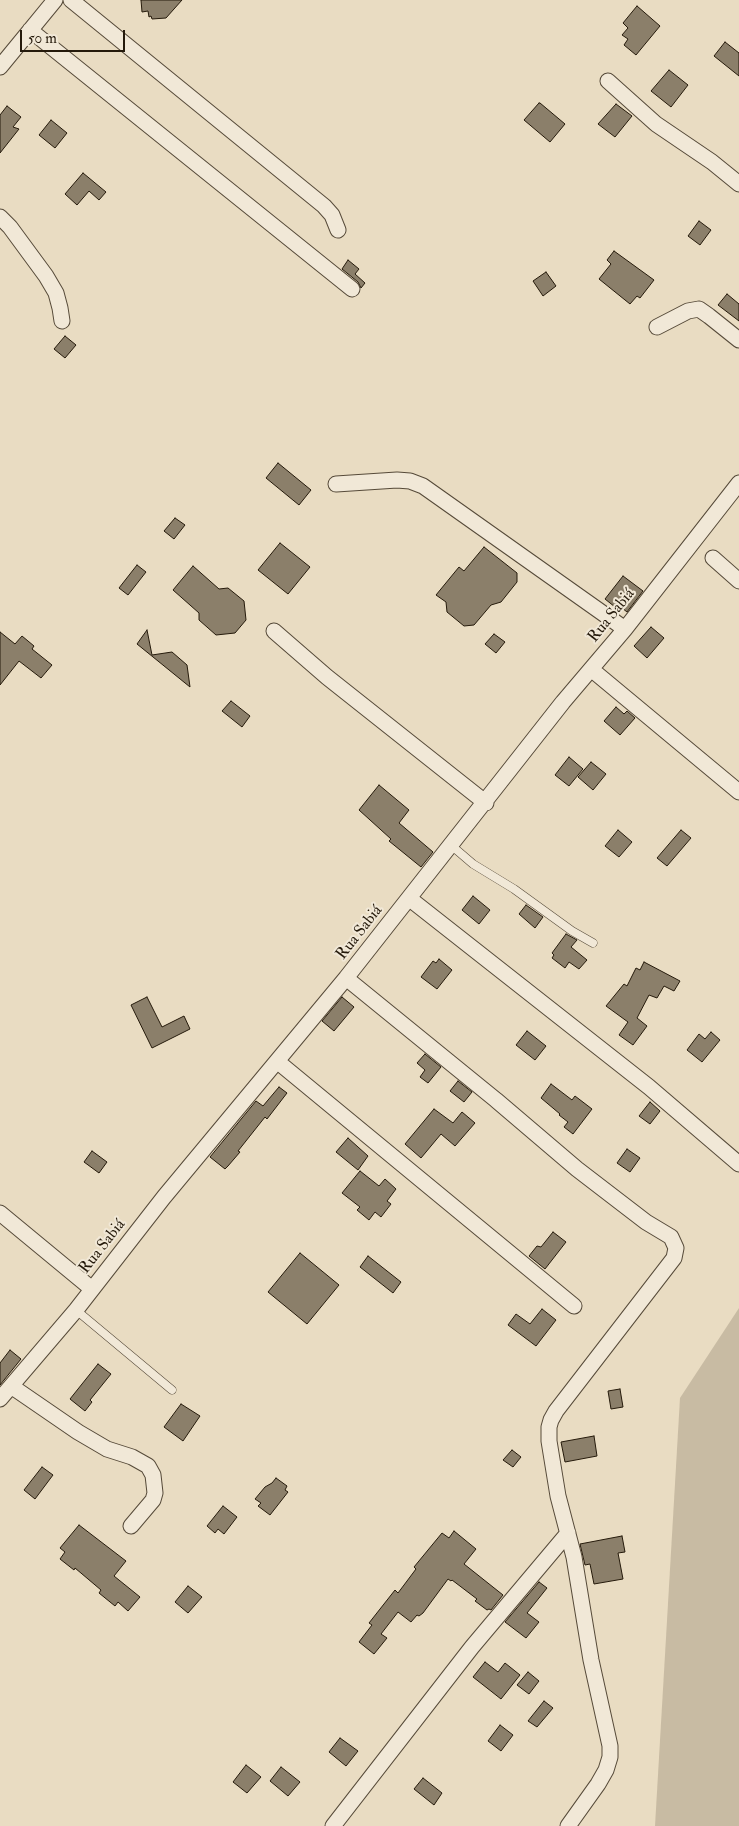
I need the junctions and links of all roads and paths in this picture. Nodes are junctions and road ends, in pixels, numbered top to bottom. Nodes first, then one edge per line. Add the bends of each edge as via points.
1 (55, 0) edge
2 (70, 0) edge
3 (30, 30) junction
4 (0, 67) edge
5 (608, 80) dead end
6 (739, 184) edge
7 (0, 217) edge
8 (338, 230) dead end
9 (352, 289) dead end
10 (62, 321) dead end
11 (656, 327) dead end
12 (739, 340) edge
13 (739, 483) edge
14 (336, 484) dead end
15 (714, 558) dead end
16 (739, 581) edge
17 (625, 629) junction
18 (274, 631) dead end
19 (591, 669) junction
20 (739, 792) edge
21 (486, 803) junction
22 (452, 846) junction
23 (410, 899) junction
24 (593, 943) dead end
25 (346, 978) junction
26 (278, 1062) junction
27 (739, 1164) edge
28 (0, 1213) edge
29 (92, 1289) junction
30 (574, 1306) dead end
31 (76, 1310) junction
32 (10, 1386) junction
33 (172, 1390) dead end
34 (0, 1399) edge
35 (132, 1526) dead end
36 (568, 1533) junction
37 (333, 1826) edge
38 (568, 1826) edge

1 - 3 street
2 - 8 street via 324,206
3 - 4 street
3 - 9 street
5 - 6 street via 656,124
7 - 10 street via 46,276 56,293
11 - 12 street via 688,311 698,310
13 - 17 street, Rua Sabiá
14 - 17 street via 397,480 423,486
15 - 16 street
17 - 19 street, Rua Sabiá
18 - 21 street
19 - 20 street
19 - 21 street, Rua Sabiá
21 - 22 street, Rua Sabiá
22 - 23 street, Rua Sabiá
22 - 24 lane via 473,864
23 - 25 street, Rua Sabiá
23 - 27 street via 649,1087
25 - 26 street, Rua Sabiá
25 - 36 street via 577,1169 674,1243 674,1258 551,1420 549,1441
26 - 29 street, Rua Sabiá via 164,1197
26 - 30 street
28 - 29 street
29 - 31 street, Rua Sabiá
31 - 32 street, Rua Sabiá
31 - 33 lane
32 - 34 street, Rua Sabiá
32 - 35 street via 107,1449 148,1466 153,1475 155,1494
36 - 37 street via 472,1647
36 - 38 street via 610,1746 606,1770

